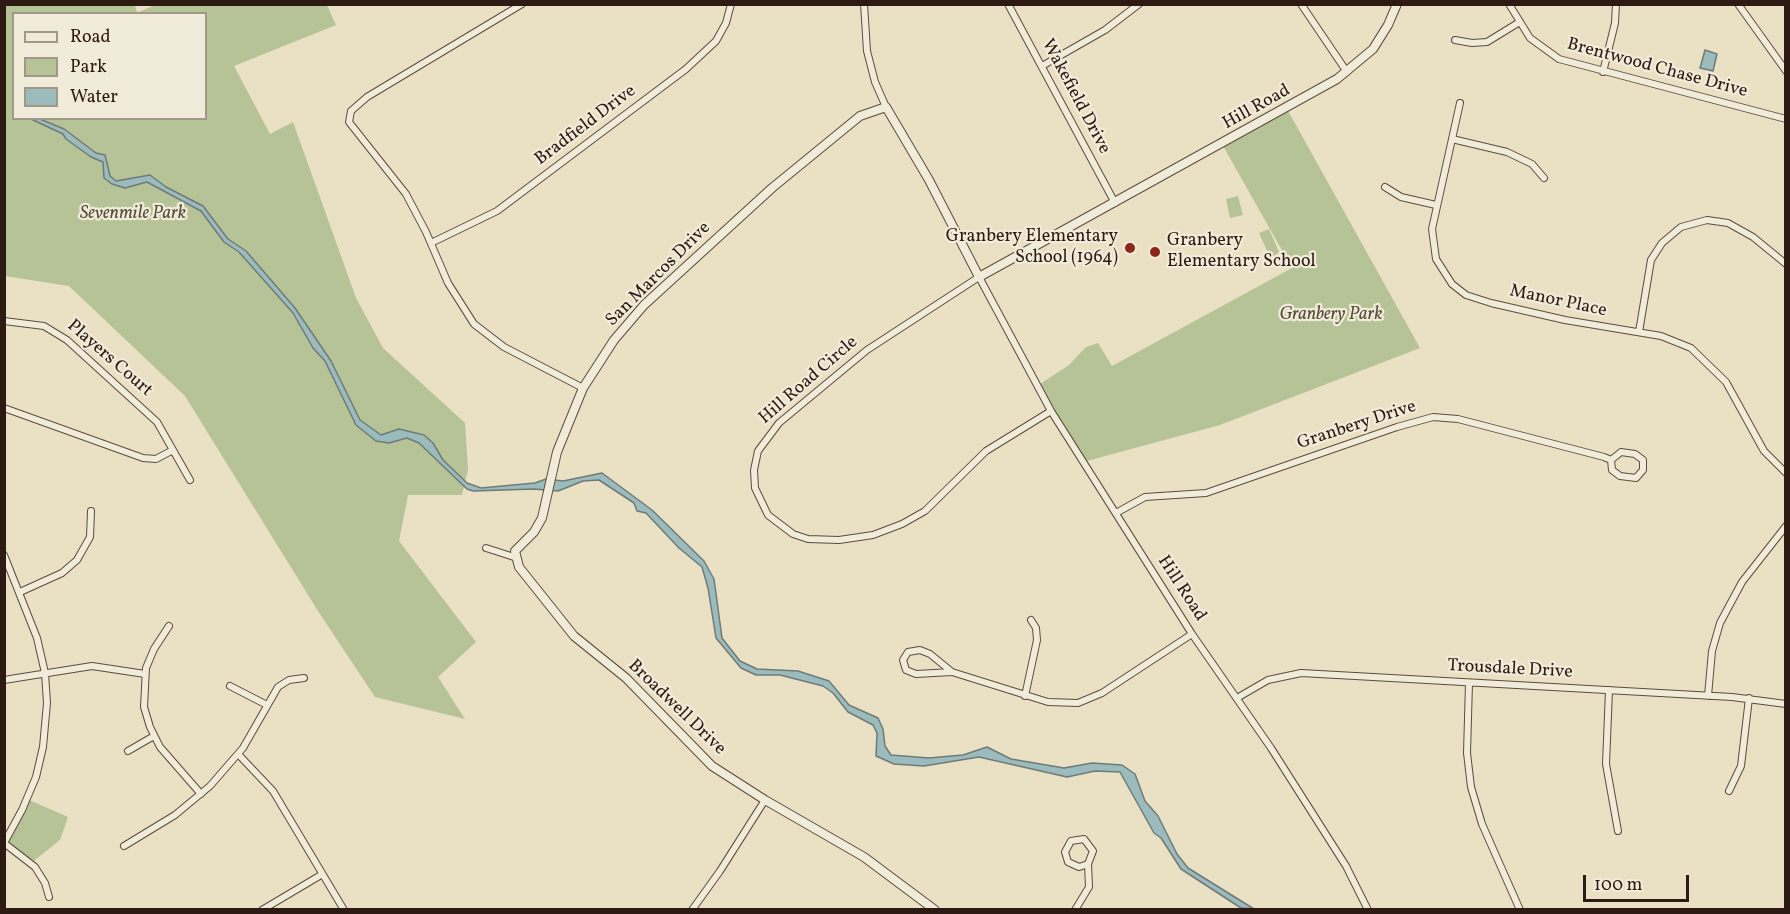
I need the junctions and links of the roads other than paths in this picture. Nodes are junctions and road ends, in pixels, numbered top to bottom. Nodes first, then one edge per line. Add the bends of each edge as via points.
1 (522, 4) edge
2 (731, 4) edge
3 (864, 4) edge
4 (1008, 4) edge
5 (1139, 4) edge
6 (1301, 4) edge
7 (1397, 4) edge
8 (1509, 4) edge
9 (1616, 4) edge
10 (1738, 4) edge
11 (1518, 23) junction
12 (1455, 40) dead end
13 (1042, 66) junction
14 (1785, 71) edge
15 (1347, 72) junction
16 (1603, 72) junction
17 (1460, 103) dead end
18 (886, 107) junction
19 (1785, 119) edge
20 (1452, 139) junction
21 (1544, 178) dead end
22 (1385, 187) dead end
23 (1115, 203) junction
24 (1436, 205) junction
25 (431, 243) junction
26 (1785, 264) edge
27 (980, 277) junction
28 (4, 321) edge
29 (1639, 332) junction
30 (583, 388) junction
31 (4, 408) edge
32 (1051, 411) junction
33 (173, 450) junction
34 (1611, 460) junction
35 (1785, 473) edge
36 (190, 480) dead end
37 (91, 511) dead end
38 (1116, 513) junction
39 (1785, 526) edge
40 (486, 548) dead end
41 (4, 555) edge
42 (514, 556) junction
43 (20, 592) junction
44 (1031, 620) dead end
45 (170, 626) dead end
46 (1192, 634) junction
47 (952, 672) junction
48 (45, 673) junction
49 (145, 674) junction
50 (304, 678) dead end
51 (4, 680) edge
52 (1469, 683) junction
53 (230, 686) dead end
54 (1609, 690) junction
55 (1026, 696) junction
56 (1708, 696) junction
57 (1237, 698) junction
58 (1749, 698) junction
59 (1785, 704) edge
60 (267, 705) junction
61 (154, 736) junction
62 (128, 751) dead end
63 (238, 754) junction
64 (1729, 791) dead end
65 (201, 794) junction
66 (765, 800) junction
67 (1618, 831) dead end
68 (4, 843) edge
69 (124, 846) dead end
70 (1088, 864) junction
71 (321, 874) junction
72 (49, 897) dead end
73 (262, 909) edge
74 (344, 909) edge
75 (692, 909) edge
76 (935, 909) edge
77 (1075, 909) edge
78 (1368, 909) edge
79 (1520, 909) edge

1 - 25 street via 379,89 350,113 351,128 400,187
2 - 25 street, Bradfield Drive via 716,41 686,69 497,211
3 - 18 street, Hill Road via 867,51
4 - 13 street, Wakefield Drive
5 - 13 street via 1105,30
6 - 15 street
7 - 15 street, Hill Road via 1376,45
8 - 11 street, Brentwood Chase Drive
9 - 16 street
10 - 14 street
11 - 12 street via 1487,42
11 - 16 street, Brentwood Chase Drive via 1551,55
13 - 23 street, Wakefield Drive
15 - 23 street, Hill Road
16 - 19 street, Brentwood Chase Drive
17 - 20 street, Manor Place
18 - 27 street, Hill Road
18 - 30 street, San Marcos Drive via 848,124 692,260 629,321
20 - 21 street via 1507,152 1532,164
20 - 24 street, Manor Place
22 - 24 street via 1401,197
23 - 27 street, Hill Road
24 - 29 street, Manor Place via 1432,235 1436,258 1447,278 1466,295 1540,315
25 - 30 street via 454,295 479,329 504,347
26 - 29 street via 1746,232 1728,223 1707,220 1681,226 1666,238 1651,260
27 - 32 street, Hill Road
27 - 32 street, Hill Road Circle via 855,358 774,428 756,459 754,482 759,501 777,524 801,537 839,540 873,535 925,511 986,451
28 - 33 street, Players Court via 44,326 60,334 152,416
29 - 35 street, Manor Place via 1675,340 1711,365 1739,401 1764,451
30 - 42 street, San Marcos Drive via 562,436 539,524
31 - 33 street via 143,458 156,459
32 - 38 street, Hill Road
33 - 36 street, Players Court
34 - 34 street, Granbery Drive via 1612,470 1620,476 1636,478 1644,470 1643,460 1635,454 1621,452
34 - 38 street, Granbery Drive via 1458,419 1433,417 1206,493 1147,496
37 - 43 street via 91,531 78,560 62,573
38 - 46 street, Hill Road
39 - 56 street via 1742,582 1724,615 1714,642
40 - 42 street
41 - 43 street
42 - 66 street, Broadwell Drive via 574,636 626,678 712,766
43 - 48 street via 38,638
44 - 55 street via 1037,640
45 - 49 street via 154,649
46 - 55 street via 1088,700 1062,704
46 - 57 street, Hill Road
47 - 47 street via 920,650 908,652 903,660 904,668 912,673
47 - 55 street
48 - 49 street via 98,666
48 - 51 street
48 - 68 street via 47,715 41,756 27,801
49 - 61 street via 144,707
50 - 60 street via 284,682
52 - 54 street, Trousdale Drive
52 - 57 street, Trousdale Drive via 1294,673 1268,680
52 - 79 street via 1467,753 1471,787 1482,824
53 - 60 street
54 - 56 street, Trousdale Drive
54 - 67 street via 1606,764
56 - 58 street, Trousdale Drive
57 - 78 street, Hill Road via 1346,866
58 - 59 street, Trousdale Drive
58 - 64 street via 1741,766
60 - 63 street
61 - 62 street
61 - 65 street via 166,756
63 - 65 street
63 - 71 street via 273,791
65 - 69 street via 168,820
66 - 75 street
66 - 76 street, Broadwell Drive via 864,857
68 - 72 street via 35,867
70 - 70 street via 1094,854 1090,843 1082,839 1071,841 1065,852 1068,862 1079,867
70 - 77 street via 1089,887
71 - 73 street
71 - 74 street

